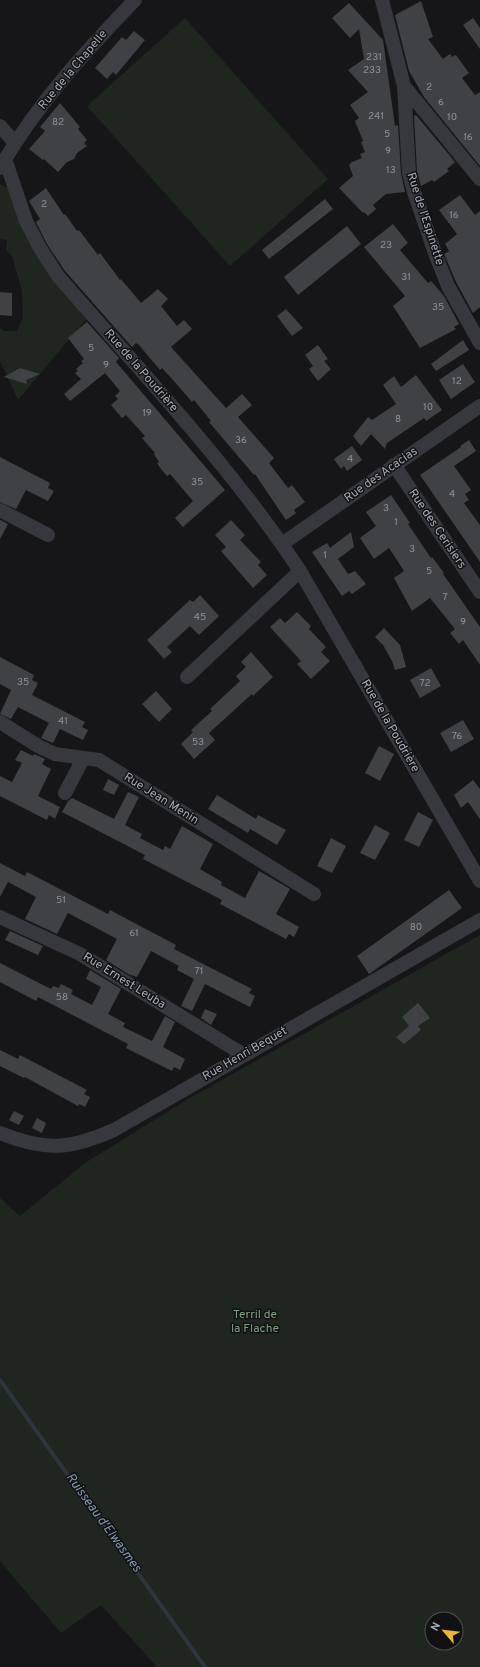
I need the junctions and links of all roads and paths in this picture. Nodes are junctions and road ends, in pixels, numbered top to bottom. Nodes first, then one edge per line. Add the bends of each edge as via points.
1 (135, 0) edge
2 (382, 0) edge
3 (404, 86) junction
4 (0, 126) edge
5 (15, 143) junction
6 (3, 164) edge
7 (480, 179) edge
8 (480, 343) edge
9 (480, 406) edge
10 (394, 465) junction
11 (0, 510) edge
12 (48, 535) dead end
13 (282, 544) junction
14 (300, 571) junction
15 (480, 592) edge
16 (187, 677) dead end
17 (0, 722) edge
18 (83, 759) junction
19 (65, 793) dead end
20 (480, 881) edge
21 (314, 894) dead end
22 (0, 917) edge
23 (480, 920) edge
24 (244, 1055) junction
25 (0, 1133) edge

1 - 5 street, Rue de la Chapelle via 61,81
2 - 3 street
3 - 7 street
3 - 8 street, Rue de l'Espinette via 409,173 414,192 448,286
4 - 5 street
5 - 6 street, Rue de la Chapelle
6 - 13 street, Rue de la Poudrière via 26,220 58,276 233,478
9 - 10 street, Rue des Acacias
10 - 13 street, Rue des Acacias
10 - 15 street, Rue des Cerisiers
11 - 12 street
13 - 14 street, Rue de la Poudrière
14 - 16 street
14 - 20 street, Rue de la Poudrière
17 - 18 street, Rue Jean Menin via 54,754
18 - 19 street
18 - 21 street, Rue Jean Menin via 99,760
22 - 24 street, Rue Ernest Leuba via 80,954
23 - 24 street, Rue Henri Bequet
24 - 25 street, Rue Henri Bequet via 114,1130 92,1140 71,1145 43,1146

